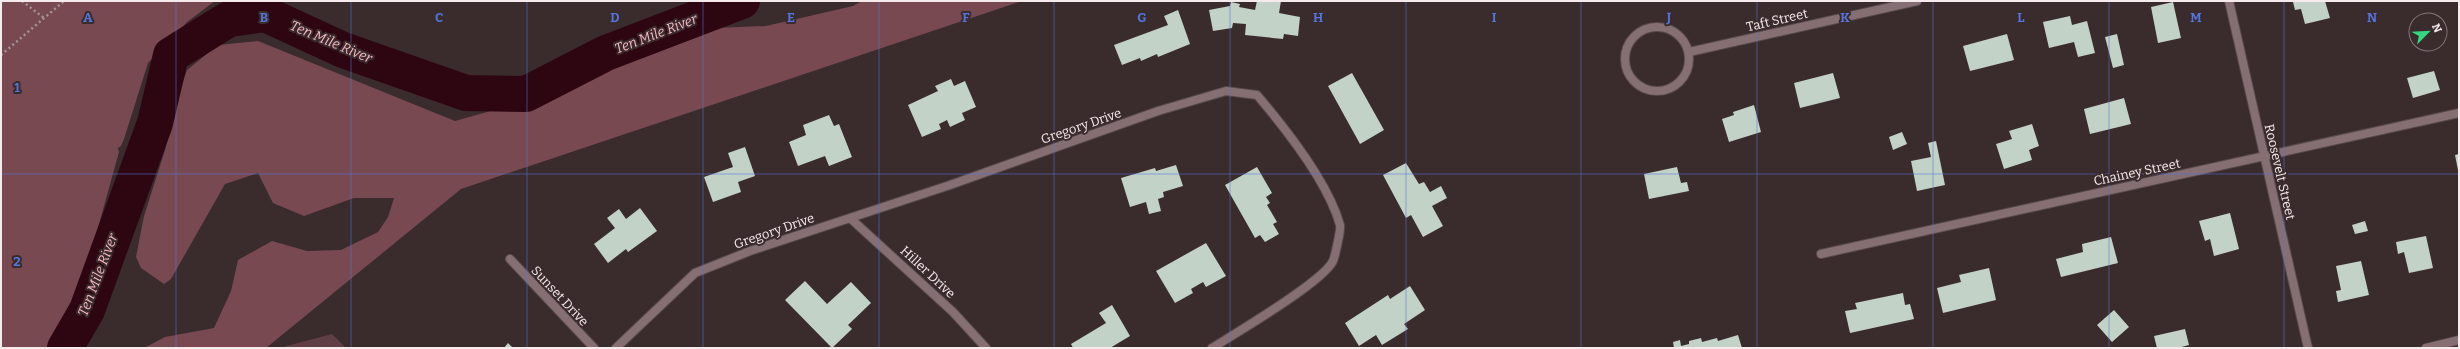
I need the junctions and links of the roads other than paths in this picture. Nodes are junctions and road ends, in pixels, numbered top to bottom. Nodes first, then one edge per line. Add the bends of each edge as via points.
1 (1917, 1) edge
2 (2229, 1) edge
3 (1689, 52) junction
4 (2459, 113) edge
5 (2264, 156) junction
6 (850, 218) junction
7 (1821, 254) dead end
8 (510, 259) dead end
9 (2459, 340) edge
10 (594, 348) edge
11 (616, 348) edge
12 (986, 348) edge
13 (1212, 348) edge
14 (2308, 348) edge
15 (2426, 348) edge

1 - 3 street, Taft Street
2 - 5 street, Roosevelt Street
3 - 3 street via 1689,63 1681,81 1664,91 1652,91 1642,87 1627,71 1627,48 1640,31 1651,27 1671,30 1685,43
4 - 5 street, Chainey Street
5 - 7 street, Chainey Street
5 - 14 street, Roosevelt Street
6 - 11 street, Gregory Drive via 750,251 695,273
6 - 12 street, Hiller Drive via 954,312
6 - 13 street, Gregory Drive via 1226,91 1257,94 1285,128 1325,190 1340,227 1333,262 1307,287
8 - 10 street, Sunset Drive
9 - 15 street

